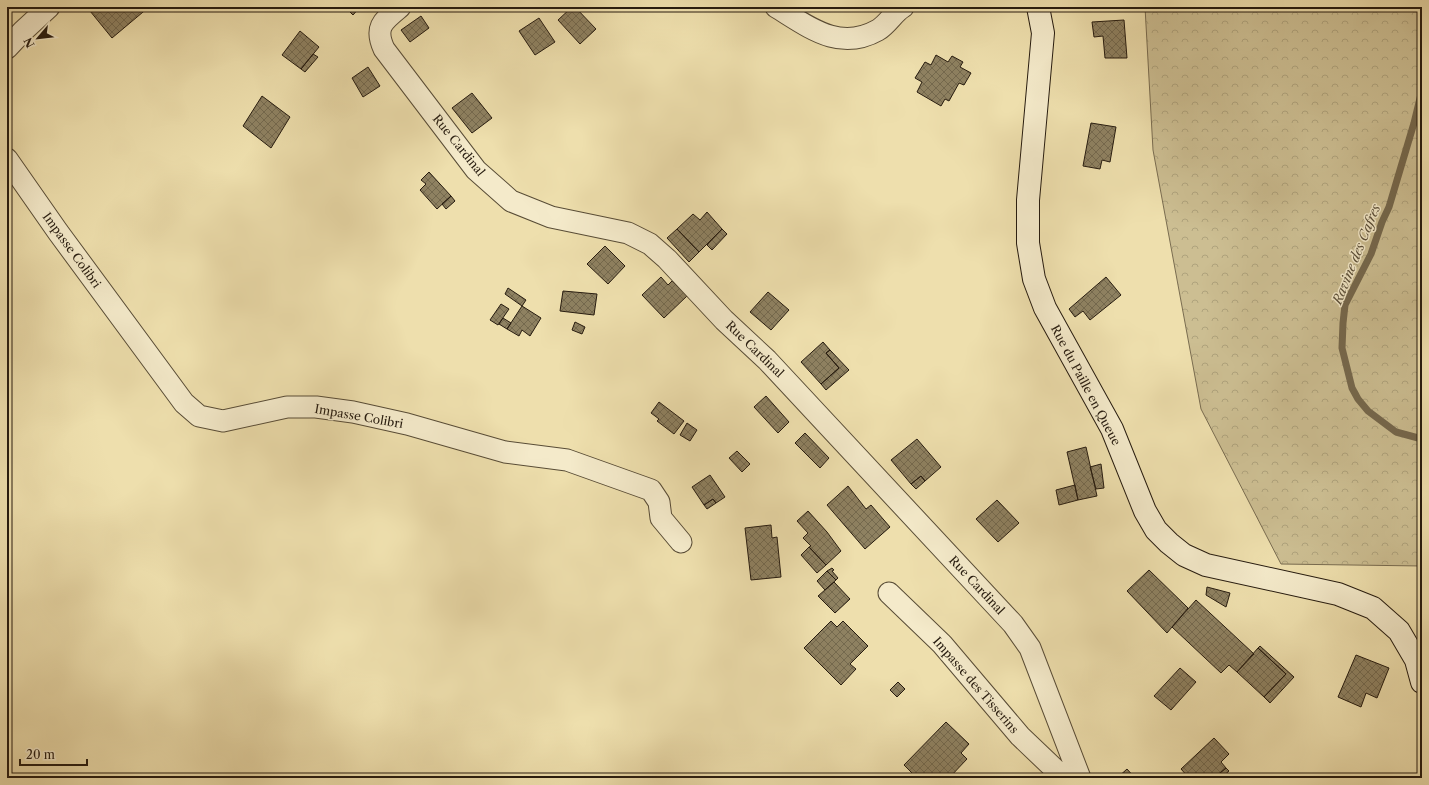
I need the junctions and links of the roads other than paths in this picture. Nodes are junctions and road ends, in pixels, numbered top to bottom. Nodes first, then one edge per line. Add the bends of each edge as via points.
1 (49, 7) edge
2 (400, 7) edge
3 (776, 7) edge
4 (904, 7) edge
5 (1038, 7) edge
6 (7, 48) edge
7 (7, 159) edge
8 (681, 542) dead end
9 (889, 593) dead end
10 (1419, 658) edge
11 (1422, 682) edge
12 (1064, 778) edge
13 (1080, 778) edge

1 - 6 street
2 - 13 street, Rue Cardinal via 379,30 379,38 384,49 476,170 511,201 551,217 628,233 650,244 767,360 1013,624 1030,648
3 - 4 street via 816,31 834,38 850,39 866,36 880,29
5 - 10 main road, Rue du Paille en Queue via 1043,33 1028,200 1028,243 1034,279 1045,308 1112,429 1145,511 1156,530 1184,555 1206,565 1338,594 1373,608 1399,631
7 - 8 street, Impasse Colibri via 184,403 199,416 223,421 288,407 316,407 407,424 505,452 567,460 651,490 659,502 661,518
9 - 12 street, Impasse des Tisserins via 942,644 1020,736
10 - 11 main road, Rue du Paille en Queue

